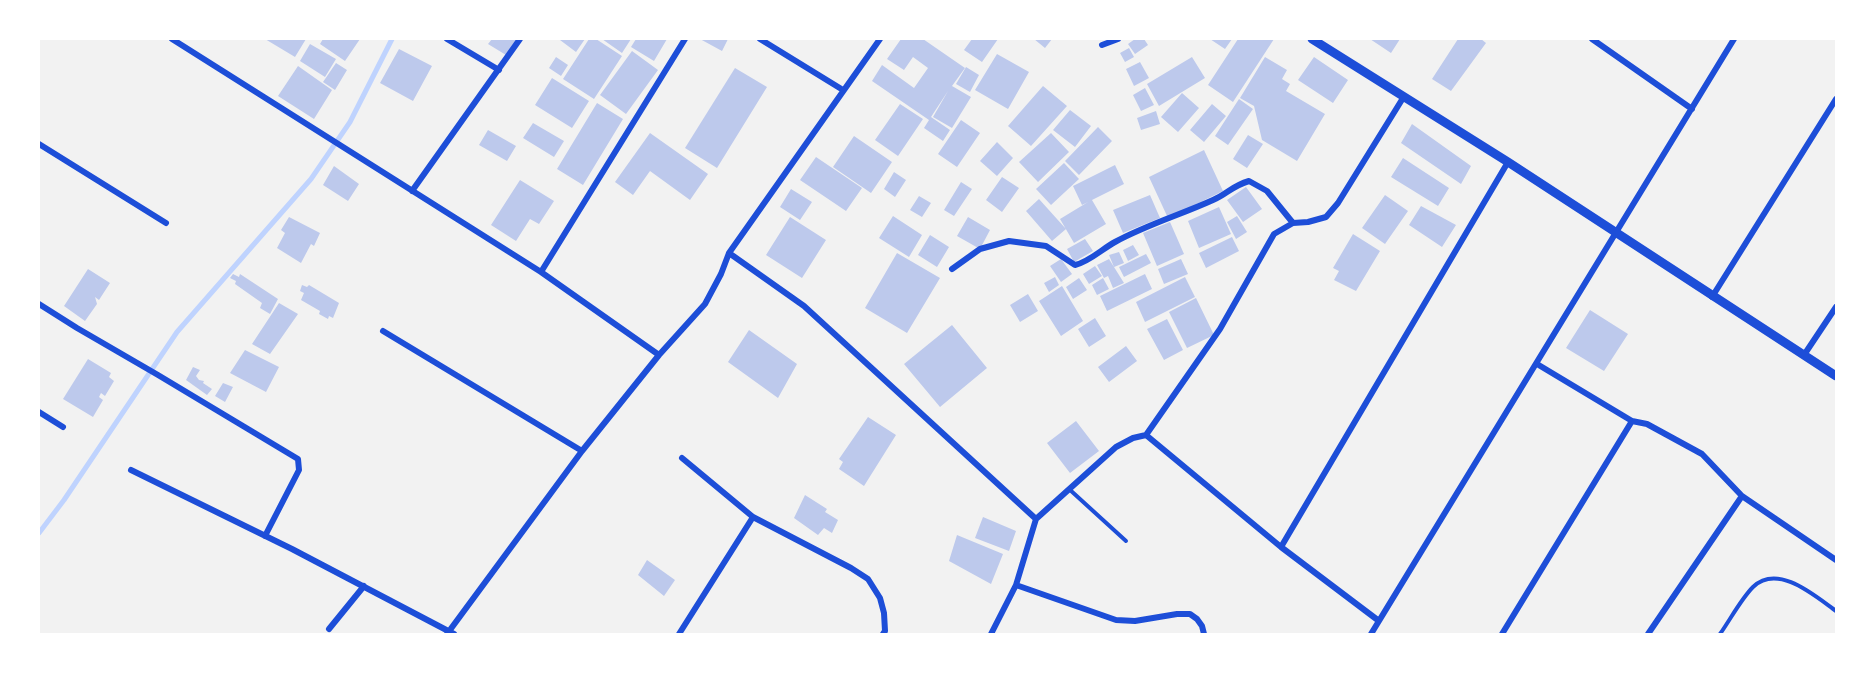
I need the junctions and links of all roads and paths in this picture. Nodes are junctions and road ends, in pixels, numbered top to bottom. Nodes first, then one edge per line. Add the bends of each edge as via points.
1 (172, 39) edge
2 (447, 39) edge
3 (520, 39) edge
4 (685, 39) edge
5 (760, 39) edge
6 (880, 39) edge
7 (1118, 39) edge
8 (1312, 39) edge
9 (1592, 39) edge
10 (1734, 39) edge
11 (1102, 45) dead end
12 (499, 70) junction
13 (843, 90) junction
14 (1403, 98) junction
15 (1836, 99) edge
16 (1692, 109) junction
17 (39, 144) edge
18 (1508, 162) junction
19 (412, 191) junction
20 (166, 223) dead end
21 (1293, 223) junction
22 (1615, 233) junction
23 (729, 253) junction
24 (952, 268) dead end
25 (541, 272) junction
26 (1712, 297) junction
27 (39, 304) edge
28 (1836, 307) edge
29 (383, 331) dead end
30 (659, 355) junction
31 (1804, 355) junction
32 (1537, 364) junction
33 (1836, 376) edge
34 (39, 412) edge
35 (1632, 421) junction
36 (63, 427) dead end
37 (1146, 435) junction
38 (582, 451) junction
39 (682, 458) dead end
40 (131, 470) dead end
41 (1068, 488) junction
42 (1742, 496) junction
43 (753, 517) junction
44 (1036, 519) junction
45 (265, 536) junction
46 (1126, 541) dead end
47 (1281, 547) junction
48 (1836, 560) edge
49 (1016, 585) junction
50 (364, 586) junction
51 (1836, 611) edge
52 (1379, 621) junction
53 (329, 629) dead end
54 (450, 633) edge
55 (884, 633) edge
56 (679, 634) edge
57 (893, 634) edge
58 (991, 634) edge
59 (1204, 634) edge
60 (1371, 634) edge
61 (1502, 634) edge
62 (1648, 634) edge
63 (1720, 634) edge

1 - 19 street
2 - 12 street
3 - 12 street
4 - 25 street
5 - 13 street
6 - 13 street
7 - 11 street
8 - 14 street
9 - 16 street
10 - 16 street
12 - 19 street
13 - 23 street
14 - 18 street
14 - 21 street via 1338,203 1326,216
15 - 26 street
16 - 22 street
17 - 20 street
18 - 22 street
18 - 47 street
19 - 25 street
21 - 24 street via 1267,191 1249,181 1236,184 1217,198 1182,214 1147,226 1083,263 1075,265 1046,246 1010,241 980,249
21 - 37 street via 1274,234 1220,329
22 - 26 street
22 - 32 street
23 - 30 street via 705,304
23 - 44 street via 804,306
25 - 30 street
26 - 31 street
27 - 45 street via 298,459 299,470
28 - 31 street
29 - 38 street
30 - 38 street
31 - 33 street
32 - 35 street
32 - 52 street
34 - 36 street
35 - 42 street via 1647,424 1702,454
35 - 61 street
37 - 41 street via 1116,447
37 - 47 street
38 - 54 street
39 - 43 street
40 - 45 street
41 - 44 street
41 - 46 lane
42 - 48 street
42 - 62 street
43 - 55 street via 868,579 880,598
43 - 56 street
44 - 49 street
45 - 50 street
47 - 52 street
49 - 58 street
49 - 59 street via 1116,620 1190,614
50 - 53 street
50 - 54 street
51 - 63 lane via 1790,581 1768,579 1753,586
52 - 60 street
55 - 57 street

